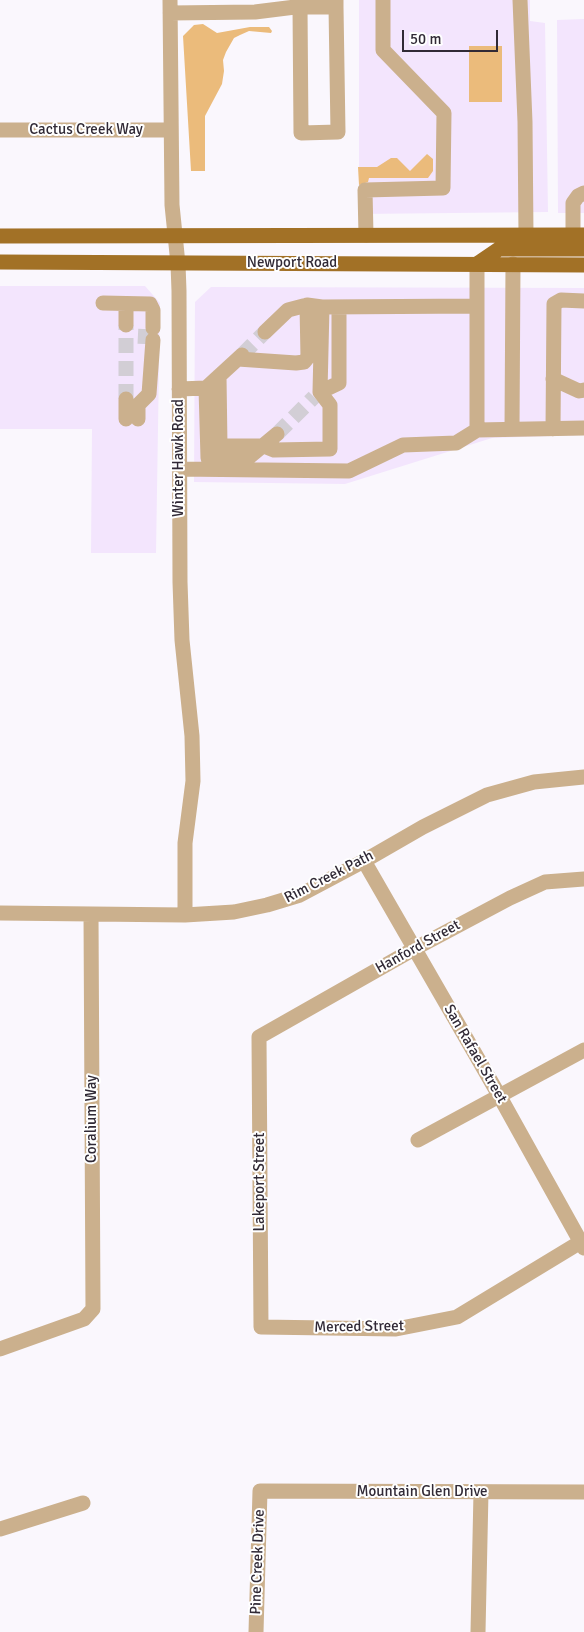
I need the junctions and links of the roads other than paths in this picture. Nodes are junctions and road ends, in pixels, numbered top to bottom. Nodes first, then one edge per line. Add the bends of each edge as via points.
1 (263, 0) edge
2 (383, 0) edge
3 (520, 0) edge
4 (336, 3) edge
5 (234, 6) edge
6 (170, 7) edge
7 (297, 7) junction
8 (0, 130) edge
9 (171, 130) junction
10 (584, 193) edge
11 (175, 235) junction
12 (366, 235) junction
13 (526, 235) junction
14 (578, 235) edge
15 (0, 236) edge
16 (584, 250) edge
17 (0, 262) edge
18 (178, 264) junction
19 (477, 264) junction
20 (513, 264) junction
21 (584, 265) edge
22 (584, 300) edge
23 (103, 304) dead end
24 (126, 304) junction
25 (325, 306) junction
26 (477, 306) junction
27 (126, 324) tunnel mouth
28 (265, 332) tunnel mouth
29 (553, 379) junction
30 (213, 382) junction
31 (179, 389) junction
32 (582, 392) edge
33 (126, 399) tunnel mouth
34 (584, 428) edge
35 (512, 429) junction
36 (553, 429) junction
37 (477, 430) junction
38 (277, 434) tunnel mouth
39 (264, 446) junction
40 (179, 470) junction
41 (584, 777) edge
42 (364, 861) junction
43 (584, 879) edge
44 (0, 913) edge
45 (91, 914) junction
46 (185, 915) junction
47 (414, 948) junction
48 (259, 1037) joint
49 (584, 1050) edge
50 (500, 1097) junction
51 (418, 1140) dead end
52 (583, 1243) edge
53 (261, 1328) joint
54 (0, 1349) edge
55 (260, 1491) joint
56 (481, 1492) junction
57 (584, 1492) edge
58 (83, 1503) dead end
59 (0, 1529) edge
60 (256, 1632) edge
61 (478, 1632) edge

1 - 7 street
2 - 12 street via 384,50 444,113 443,188 365,190
3 - 13 street
4 - 7 street
4 - 7 street via 338,132 301,133
5 - 6 street
5 - 7 street via 254,12
6 - 9 street, Winter Hawk Road
8 - 9 street, Cactus Creek Way
9 - 11 street, Winter Hawk Road
10 - 14 street via 573,203
11 - 12 main road
11 - 15 main road
11 - 18 street, Winter Hawk Road
12 - 13 main road
13 - 14 main road
16 - 19 main road via 499,249
17 - 18 main road, Newport Road
18 - 19 main road, Newport Road
18 - 31 street, Winter Hawk Road
19 - 20 main road, Newport Road
19 - 26 street
20 - 21 main road, Newport Road
20 - 35 street
22 - 29 street via 561,300 554,304
23 - 24 street
24 - 27 street
24 - 33 street via 150,304 153,310 146,354 152,364 149,394 138,404 132,419
25 - 26 street
25 - 28 street via 288,310
25 - 30 street via 304,362 240,357
25 - 39 street via 317,395 330,405 330,449 274,450
26 - 37 street
29 - 32 street
29 - 36 street
30 - 31 street
30 - 39 street via 220,446
31 - 40 street, Winter Hawk Road
34 - 36 street
35 - 36 street
35 - 37 street
37 - 40 street via 456,443 403,444 349,471
38 - 39 street
40 - 46 street, Winter Hawk Road via 182,640 192,736 193,781 185,843
41 - 42 street, Rim Creek Path via 534,782 487,795
42 - 46 street, Rim Creek Path via 284,901 234,912
42 - 47 street, San Rafael Street
43 - 47 street, Hanford Street via 545,882
44 - 45 street, Rim Creek Path
45 - 46 street, Rim Creek Path
45 - 54 street, Coralium Way via 93,1309 84,1319
47 - 48 street, Hanford Street
47 - 50 street, San Rafael Street
48 - 53 street, Lakeport Street
49 - 50 street
50 - 51 street
50 - 52 street, San Rafael Street
52 - 53 street, Merced Street via 457,1317 396,1329
55 - 56 street, Mountain Glen Drive
55 - 60 street, Pine Creek Drive
56 - 57 street, Mountain Glen Drive
56 - 61 street
58 - 59 street

